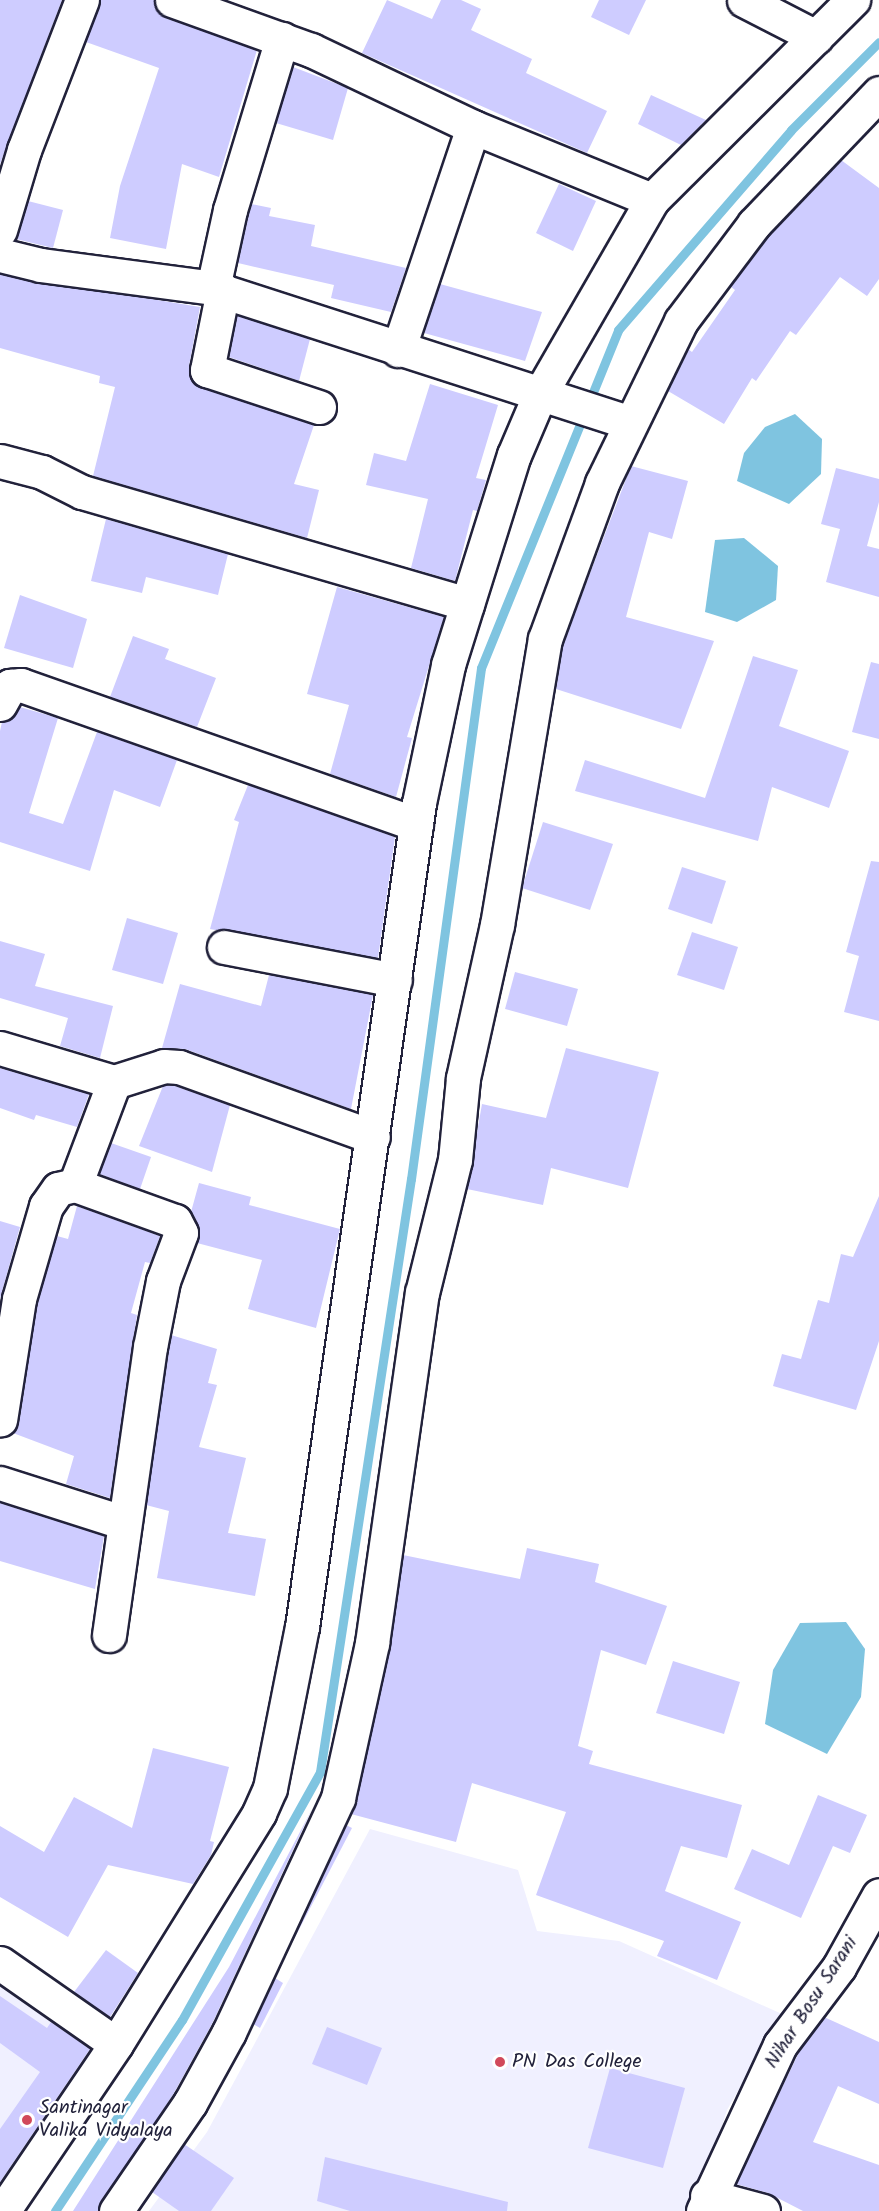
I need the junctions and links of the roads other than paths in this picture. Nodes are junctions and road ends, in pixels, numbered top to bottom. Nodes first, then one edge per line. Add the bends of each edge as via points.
1 (82, 0) edge
2 (172, 0) edge
3 (744, 0) edge
4 (853, 0) edge
5 (816, 37) junction
6 (282, 39) junction
7 (879, 93) edge
8 (473, 127) junction
9 (652, 200) junction
10 (0, 230) edge
11 (0, 255) edge
12 (218, 289) junction
13 (398, 350) junction
14 (551, 397) junction
15 (319, 407) dead end
16 (614, 417) junction
17 (0, 461) edge
18 (467, 604) junction
19 (0, 704) edge
20 (416, 824) junction
21 (224, 947) dead end
22 (395, 980) junction
23 (0, 1048) edge
24 (114, 1082) junction
25 (373, 1137) junction
26 (75, 1185) junction
27 (0, 1420) edge
28 (0, 1483) edge
29 (122, 1522) junction
30 (109, 1635) dead end
31 (879, 1895) edge
32 (0, 1963) edge
33 (116, 2044) junction
34 (705, 2204) edge
35 (3, 2211) edge
36 (116, 2211) edge
37 (764, 2211) edge

1 - 10 street via 24,150
2 - 6 street
3 - 5 street
4 - 5 street
5 - 9 street
6 - 8 street
6 - 12 street via 230,210
7 - 16 street via 741,241
8 - 9 street
8 - 13 street
9 - 14 street
11 - 12 street via 41,265
12 - 13 street
12 - 15 street via 207,370
13 - 14 street
14 - 16 street
14 - 18 street via 514,455
16 - 36 street via 602,483 545,639 496,925 463,1078 455,1160 422,1293 372,1643 338,1798 229,2032 190,2103
17 - 18 street via 42,472 82,492
18 - 20 street via 448,665
19 - 20 street via 10,686 21,685
20 - 22 street
21 - 22 street
22 - 25 street
23 - 24 street
24 - 25 street via 164,1066 179,1067
24 - 26 street
25 - 33 street via 329,1406 302,1626 270,1788 259,1813
26 - 27 street via 58,1189 46,1206 18,1299
26 - 29 street via 175,1221 182,1233 163,1281
28 - 29 street
29 - 30 street
31 - 34 street, Nihar Bosu Sarani via 839,1967 780,2045
32 - 33 street
33 - 35 street
34 - 37 street

